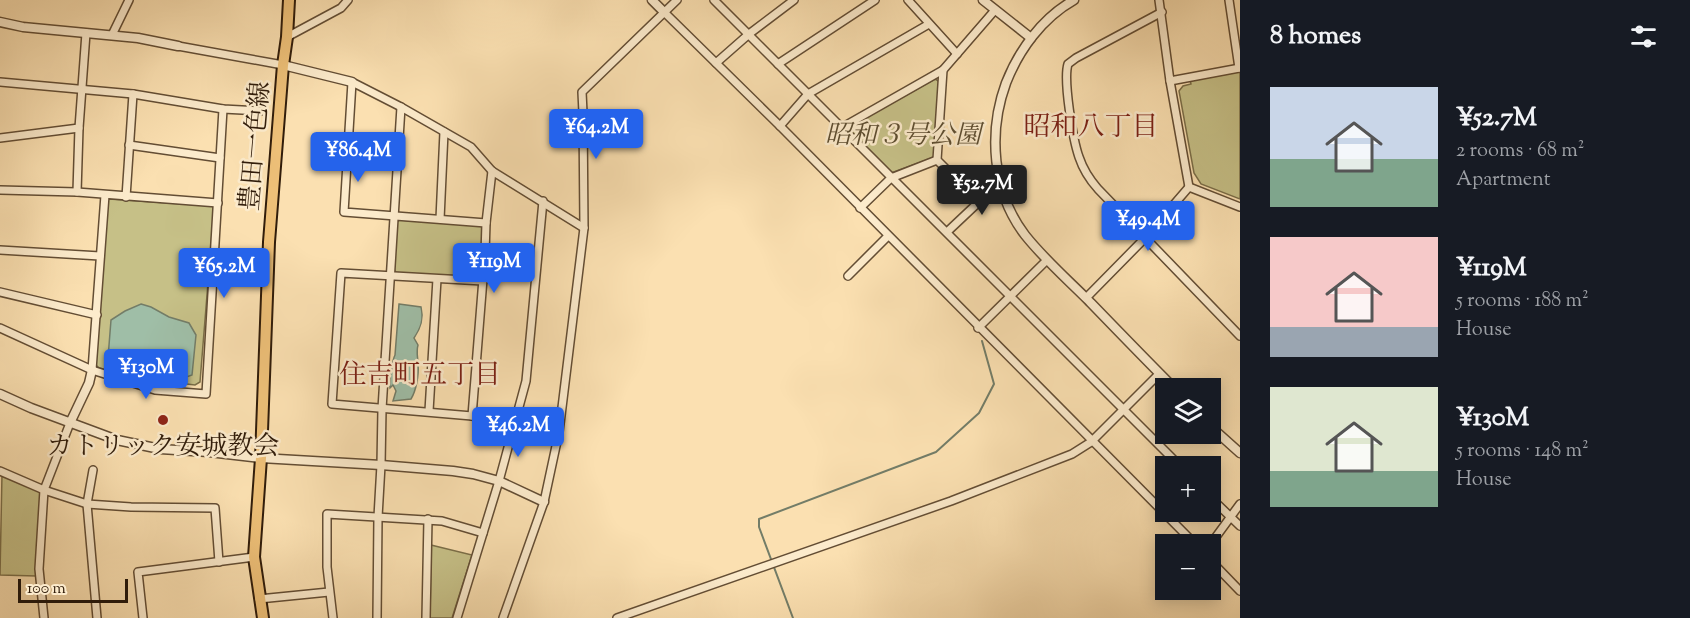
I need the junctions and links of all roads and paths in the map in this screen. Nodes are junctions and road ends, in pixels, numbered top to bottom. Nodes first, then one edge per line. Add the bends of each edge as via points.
1 (129, 0) edge
2 (289, 0) edge
3 (348, 0) edge
4 (652, 0) edge
5 (677, 0) edge
6 (794, 0) edge
7 (875, 0) edge
8 (908, 0) edge
9 (983, 0) edge
10 (1074, 0) edge
11 (1159, 0) edge
12 (1228, 0) edge
13 (719, 1) edge
14 (995, 10) junction
15 (664, 12) junction
16 (1162, 12) junction
17 (0, 22) edge
18 (929, 24) junction
19 (86, 33) junction
20 (749, 34) junction
21 (112, 36) junction
22 (287, 37) junction
23 (1031, 38) junction
24 (178, 46) joint
25 (957, 54) junction
26 (716, 63) junction
27 (778, 64) junction
28 (283, 65) junction
29 (1239, 68) edge
30 (943, 70) junction
31 (1170, 81) junction
32 (0, 82) edge
33 (352, 82) junction
34 (82, 89) junction
35 (133, 94) junction
36 (808, 94) junction
37 (401, 107) junction
38 (223, 109) junction
39 (261, 111) dead end
40 (780, 126) junction
41 (79, 128) junction
42 (841, 128) junction
43 (444, 132) junction
44 (0, 138) edge
45 (129, 145) junction
46 (220, 158) junction
47 (937, 160) junction
48 (492, 171) junction
49 (891, 178) junction
50 (1000, 182) junction
51 (1189, 187) junction
52 (0, 190) edge
53 (77, 192) junction
54 (105, 195) junction
55 (126, 197) junction
56 (543, 201) junction
57 (218, 202) junction
58 (979, 202) junction
59 (1240, 207) edge
60 (860, 208) junction
61 (394, 217) junction
62 (440, 219) junction
63 (486, 223) junction
64 (584, 228) junction
65 (947, 232) junction
66 (888, 236) junction
67 (1145, 238) junction
68 (0, 250) edge
69 (100, 256) junction
70 (1047, 260) junction
71 (391, 276) junction
72 (848, 276) dead end
73 (437, 279) junction
74 (483, 281) junction
75 (0, 292) edge
76 (1010, 296) junction
77 (1086, 298) junction
78 (97, 315) junction
79 (0, 328) edge
80 (978, 328) junction
81 (1240, 336) edge
82 (92, 370) junction
83 (1159, 374) junction
84 (1163, 378) edge
85 (0, 394) edge
86 (382, 409) junction
87 (1124, 410) junction
88 (429, 411) junction
89 (472, 416) junction
90 (70, 423) junction
91 (513, 429) junction
92 (1221, 436) edge
93 (1091, 442) junction
94 (1240, 453) edge
95 (1170, 456) edge
96 (261, 458) junction
97 (381, 465) junction
98 (93, 470) dead end
99 (0, 471) edge
100 (499, 481) junction
101 (44, 490) junction
102 (544, 502) junction
103 (87, 504) junction
104 (1240, 504) edge
105 (1221, 507) edge
106 (378, 517) junction
107 (1231, 517) junction
108 (428, 519) junction
109 (1240, 526) edge
110 (483, 533) junction
111 (1185, 534) edge
112 (1218, 534) edge
113 (254, 557) junction
114 (219, 562) junction
115 (1221, 571) edge
116 (1240, 591) edge
117 (329, 592) junction
118 (259, 599) junction
119 (44, 618) edge
120 (97, 618) edge
121 (143, 618) edge
122 (263, 618) edge
123 (333, 618) edge
124 (377, 618) edge
125 (426, 618) edge
126 (457, 618) edge
127 (503, 618) edge
128 (617, 618) edge

1 - 21 street
2 - 22 main road, 豊田一色線
3 - 22 street via 341,8
4 - 15 street
5 - 15 street
6 - 20 street
7 - 27 street
8 - 18 street
9 - 14 street
10 - 23 street
11 - 16 street
12 - 29 street
13 - 20 street
14 - 23 street
14 - 25 street
15 - 26 street
15 - 64 street via 582,93
16 - 31 street
16 - 67 street via 1076,58 1065,71 1079,157 1098,189
17 - 19 street
18 - 25 street
18 - 36 street
19 - 21 street
19 - 34 street
20 - 26 street
20 - 27 street
21 - 24 street
22 - 28 main road, 豊田一色線
23 - 50 street via 1013,66 996,119
24 - 28 street
25 - 30 street
26 - 40 street
27 - 36 street
28 - 33 street
28 - 96 main road, 豊田一色線 via 268,242
29 - 31 street
30 - 42 street
30 - 47 street
31 - 51 street
32 - 34 street
33 - 37 street
33 - 61 street via 344,212
34 - 35 street
34 - 41 street
35 - 38 street
35 - 45 street
36 - 40 street
36 - 42 street
37 - 43 street
37 - 61 street
38 - 39 street
38 - 46 street
40 - 60 street
41 - 44 street
41 - 53 street
42 - 49 street
43 - 48 street via 471,147
43 - 62 street
45 - 46 street
45 - 55 street
46 - 57 street
47 - 49 street
47 - 58 street
48 - 56 street
48 - 63 street
49 - 60 street
49 - 65 street
50 - 58 street
50 - 70 street via 1024,233
51 - 59 street
51 - 67 street
52 - 53 street
53 - 54 street
54 - 55 street
54 - 69 street
55 - 57 street
56 - 64 street
56 - 91 street via 526,381
57 - 82 street via 206,394 155,390
58 - 65 street
60 - 66 street
61 - 62 street
61 - 71 street
62 - 63 street
63 - 74 street
64 - 102 street via 559,432
65 - 76 street
66 - 72 street
66 - 80 street
67 - 77 street
67 - 81 street
68 - 69 street
69 - 78 street
70 - 76 street
70 - 77 street
71 - 73 street
71 - 86 street
71 - 86 street via 341,273 332,404
73 - 74 street
73 - 88 street
74 - 89 street
75 - 78 street
76 - 80 street
76 - 87 street
77 - 83 street
78 - 82 street
79 - 82 street
80 - 93 street
82 - 90 street
83 - 84 street
83 - 87 street
85 - 90 street
86 - 88 street
86 - 97 street
87 - 93 street
87 - 95 street
88 - 89 street
89 - 91 street
90 - 96 street via 117,440 160,449
90 - 101 street
91 - 100 street
92 - 94 street
93 - 111 street
93 - 128 street via 1072,454 973,493
96 - 97 street
96 - 113 main road, 豊田一色線
97 - 100 street via 453,471
97 - 106 street
98 - 103 street
99 - 101 street
100 - 102 street
100 - 110 street
101 - 103 street
101 - 119 street via 39,569
102 - 127 street
103 - 114 street via 215,508
103 - 120 street
104 - 107 street
105 - 107 street
106 - 108 street
106 - 117 street via 327,514
106 - 124 street
107 - 109 street
107 - 112 street
108 - 110 street
108 - 125 street
110 - 126 street
113 - 114 street
113 - 118 main road, 豊田一色線
114 - 121 street via 138,572
115 - 116 street
117 - 118 street
117 - 123 street
118 - 122 main road, 豊田一色線

